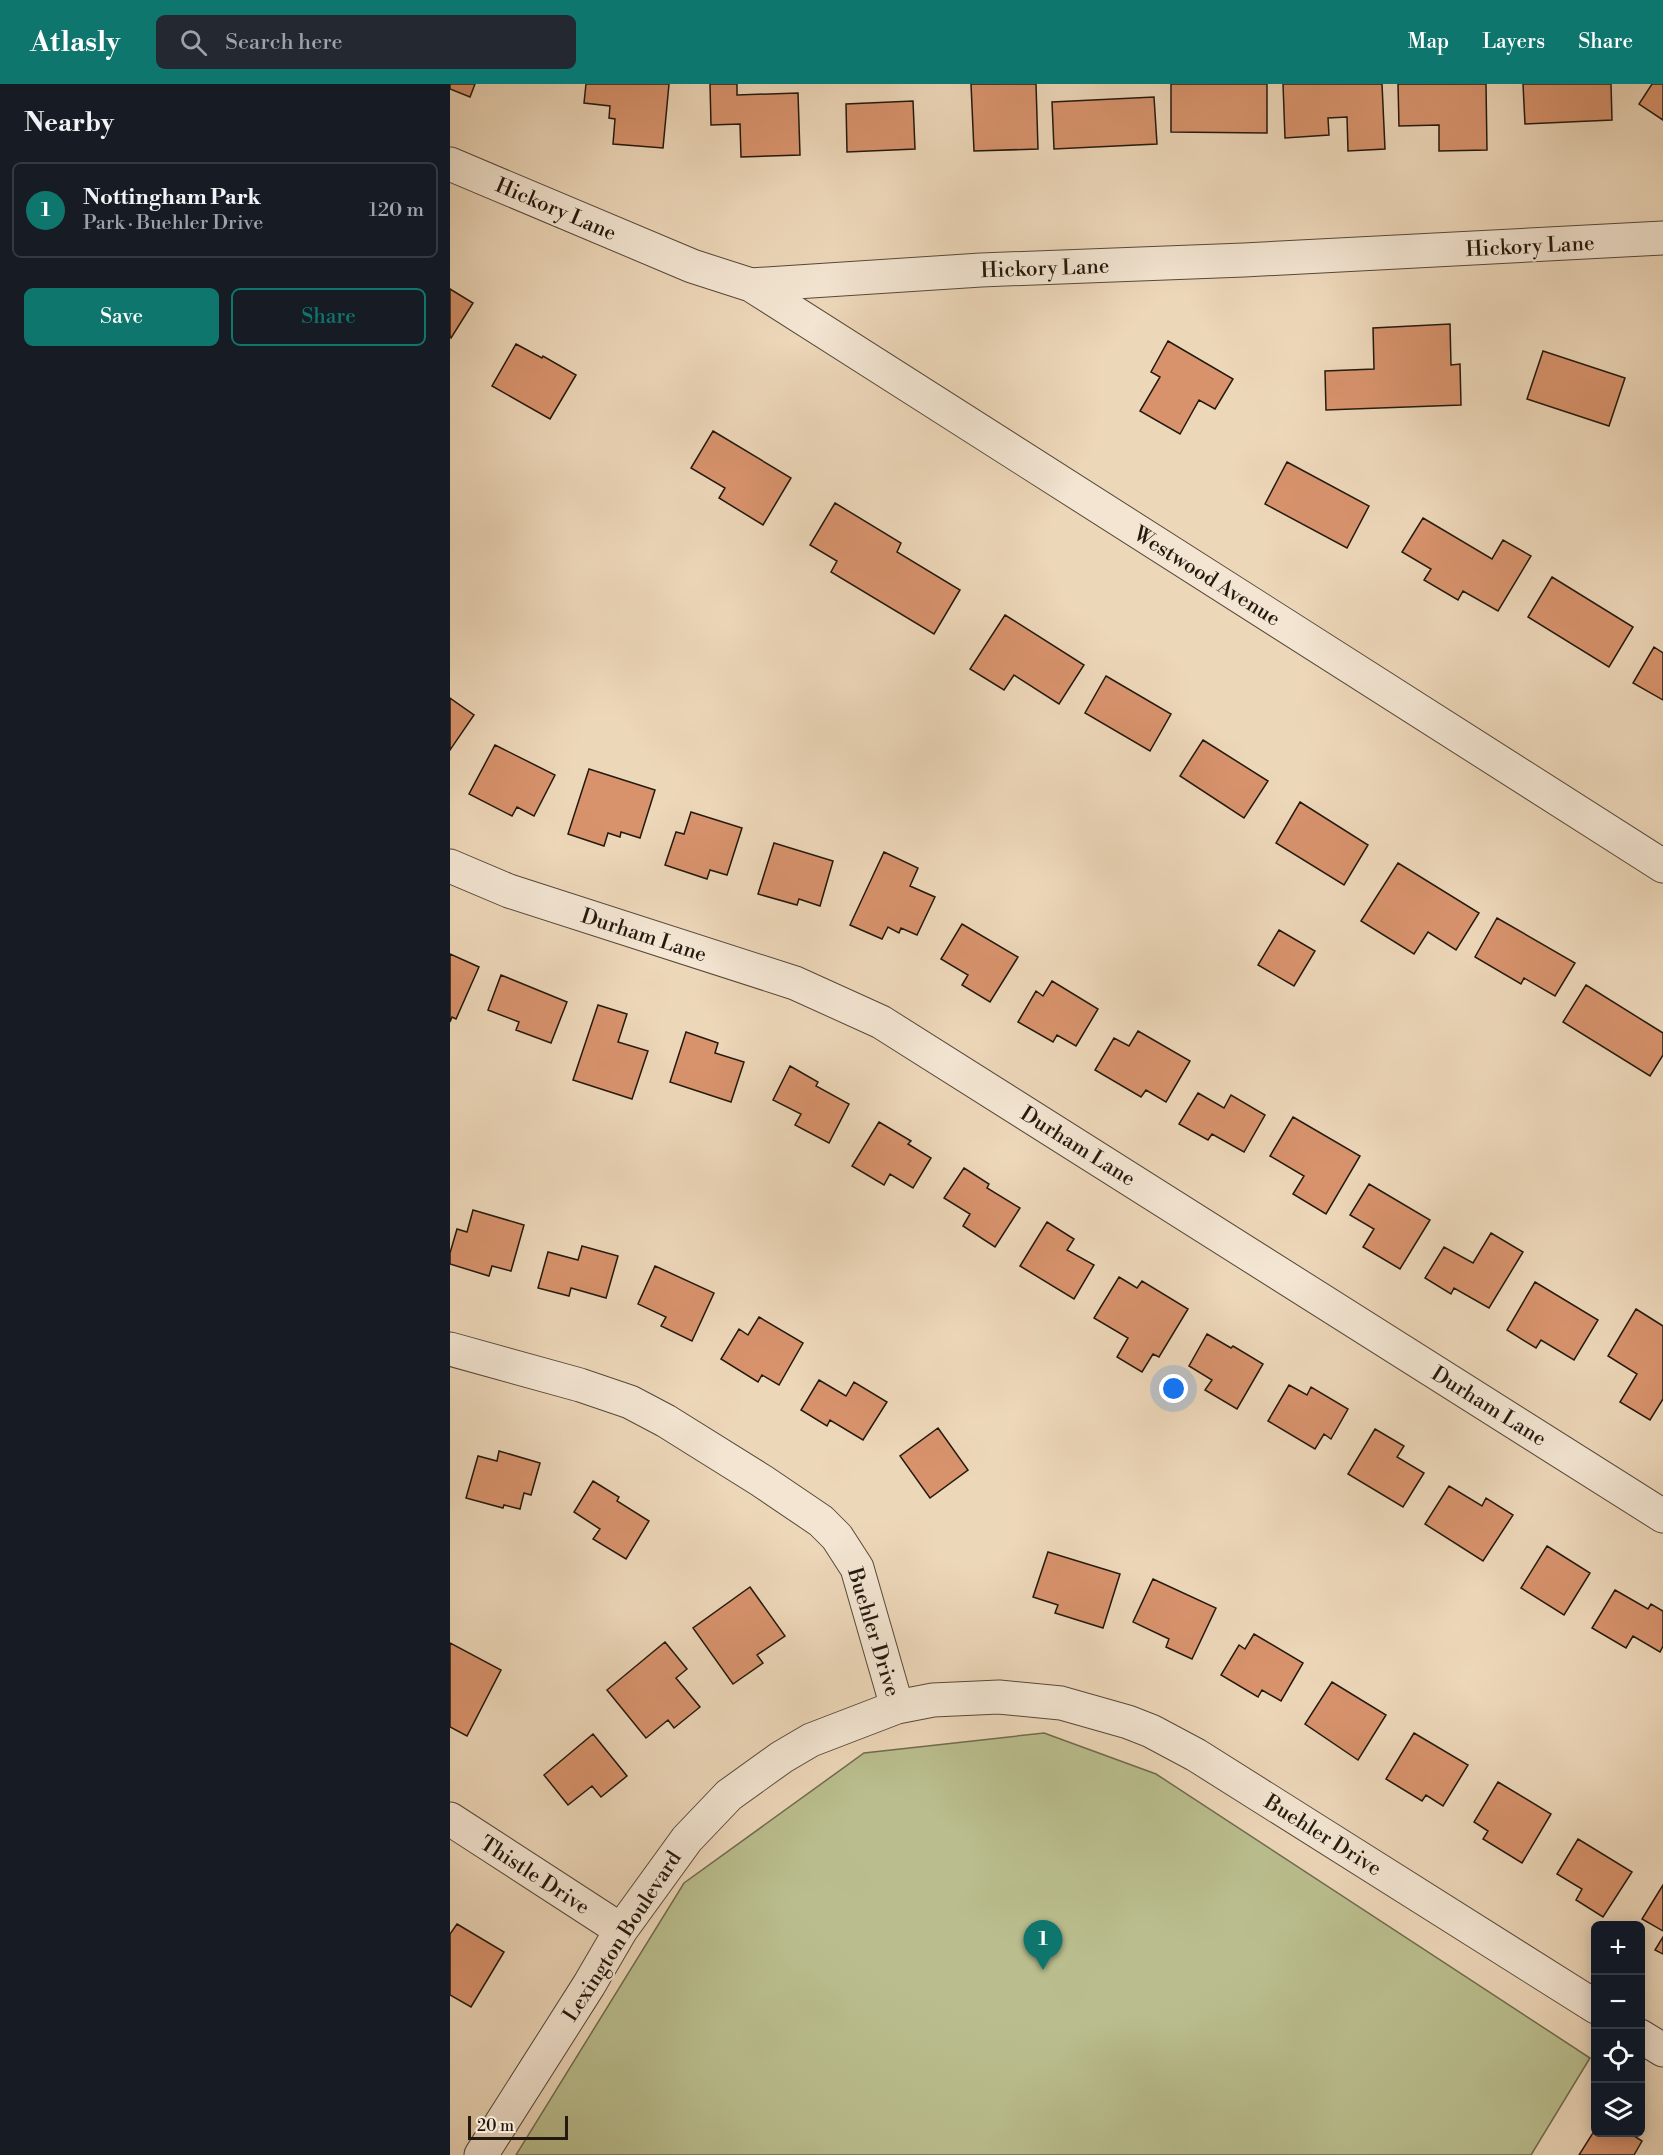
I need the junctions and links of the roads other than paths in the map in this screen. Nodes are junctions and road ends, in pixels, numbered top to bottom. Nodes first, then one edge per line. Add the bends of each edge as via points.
1 (450, 164) edge
2 (1663, 238) edge
3 (751, 285) junction
4 (450, 866) edge
5 (1663, 866) edge
6 (450, 1349) edge
7 (1663, 1516) edge
8 (897, 1707) junction
9 (450, 1819) edge
10 (621, 1930) junction
11 (1591, 2004) edge
12 (1645, 2039) edge
13 (1663, 2050) edge
14 (481, 2155) edge

1 - 3 street, Hickory Lane via 692,266
2 - 3 street, Hickory Lane via 981,270
3 - 5 street, Westwood Avenue
4 - 7 street, Durham Lane via 509,891 795,983 881,1022
6 - 8 street, Buehler Drive via 630,1402 705,1445 821,1521 857,1568
8 - 10 street, Lexington Boulevard via 811,1740 729,1796 687,1839
8 - 11 street, Buehler Drive via 933,1700 999,1697 1061,1703 1151,1731 1196,1755
9 - 10 street, Thistle Drive
10 - 14 street, Lexington Boulevard
12 - 13 street

